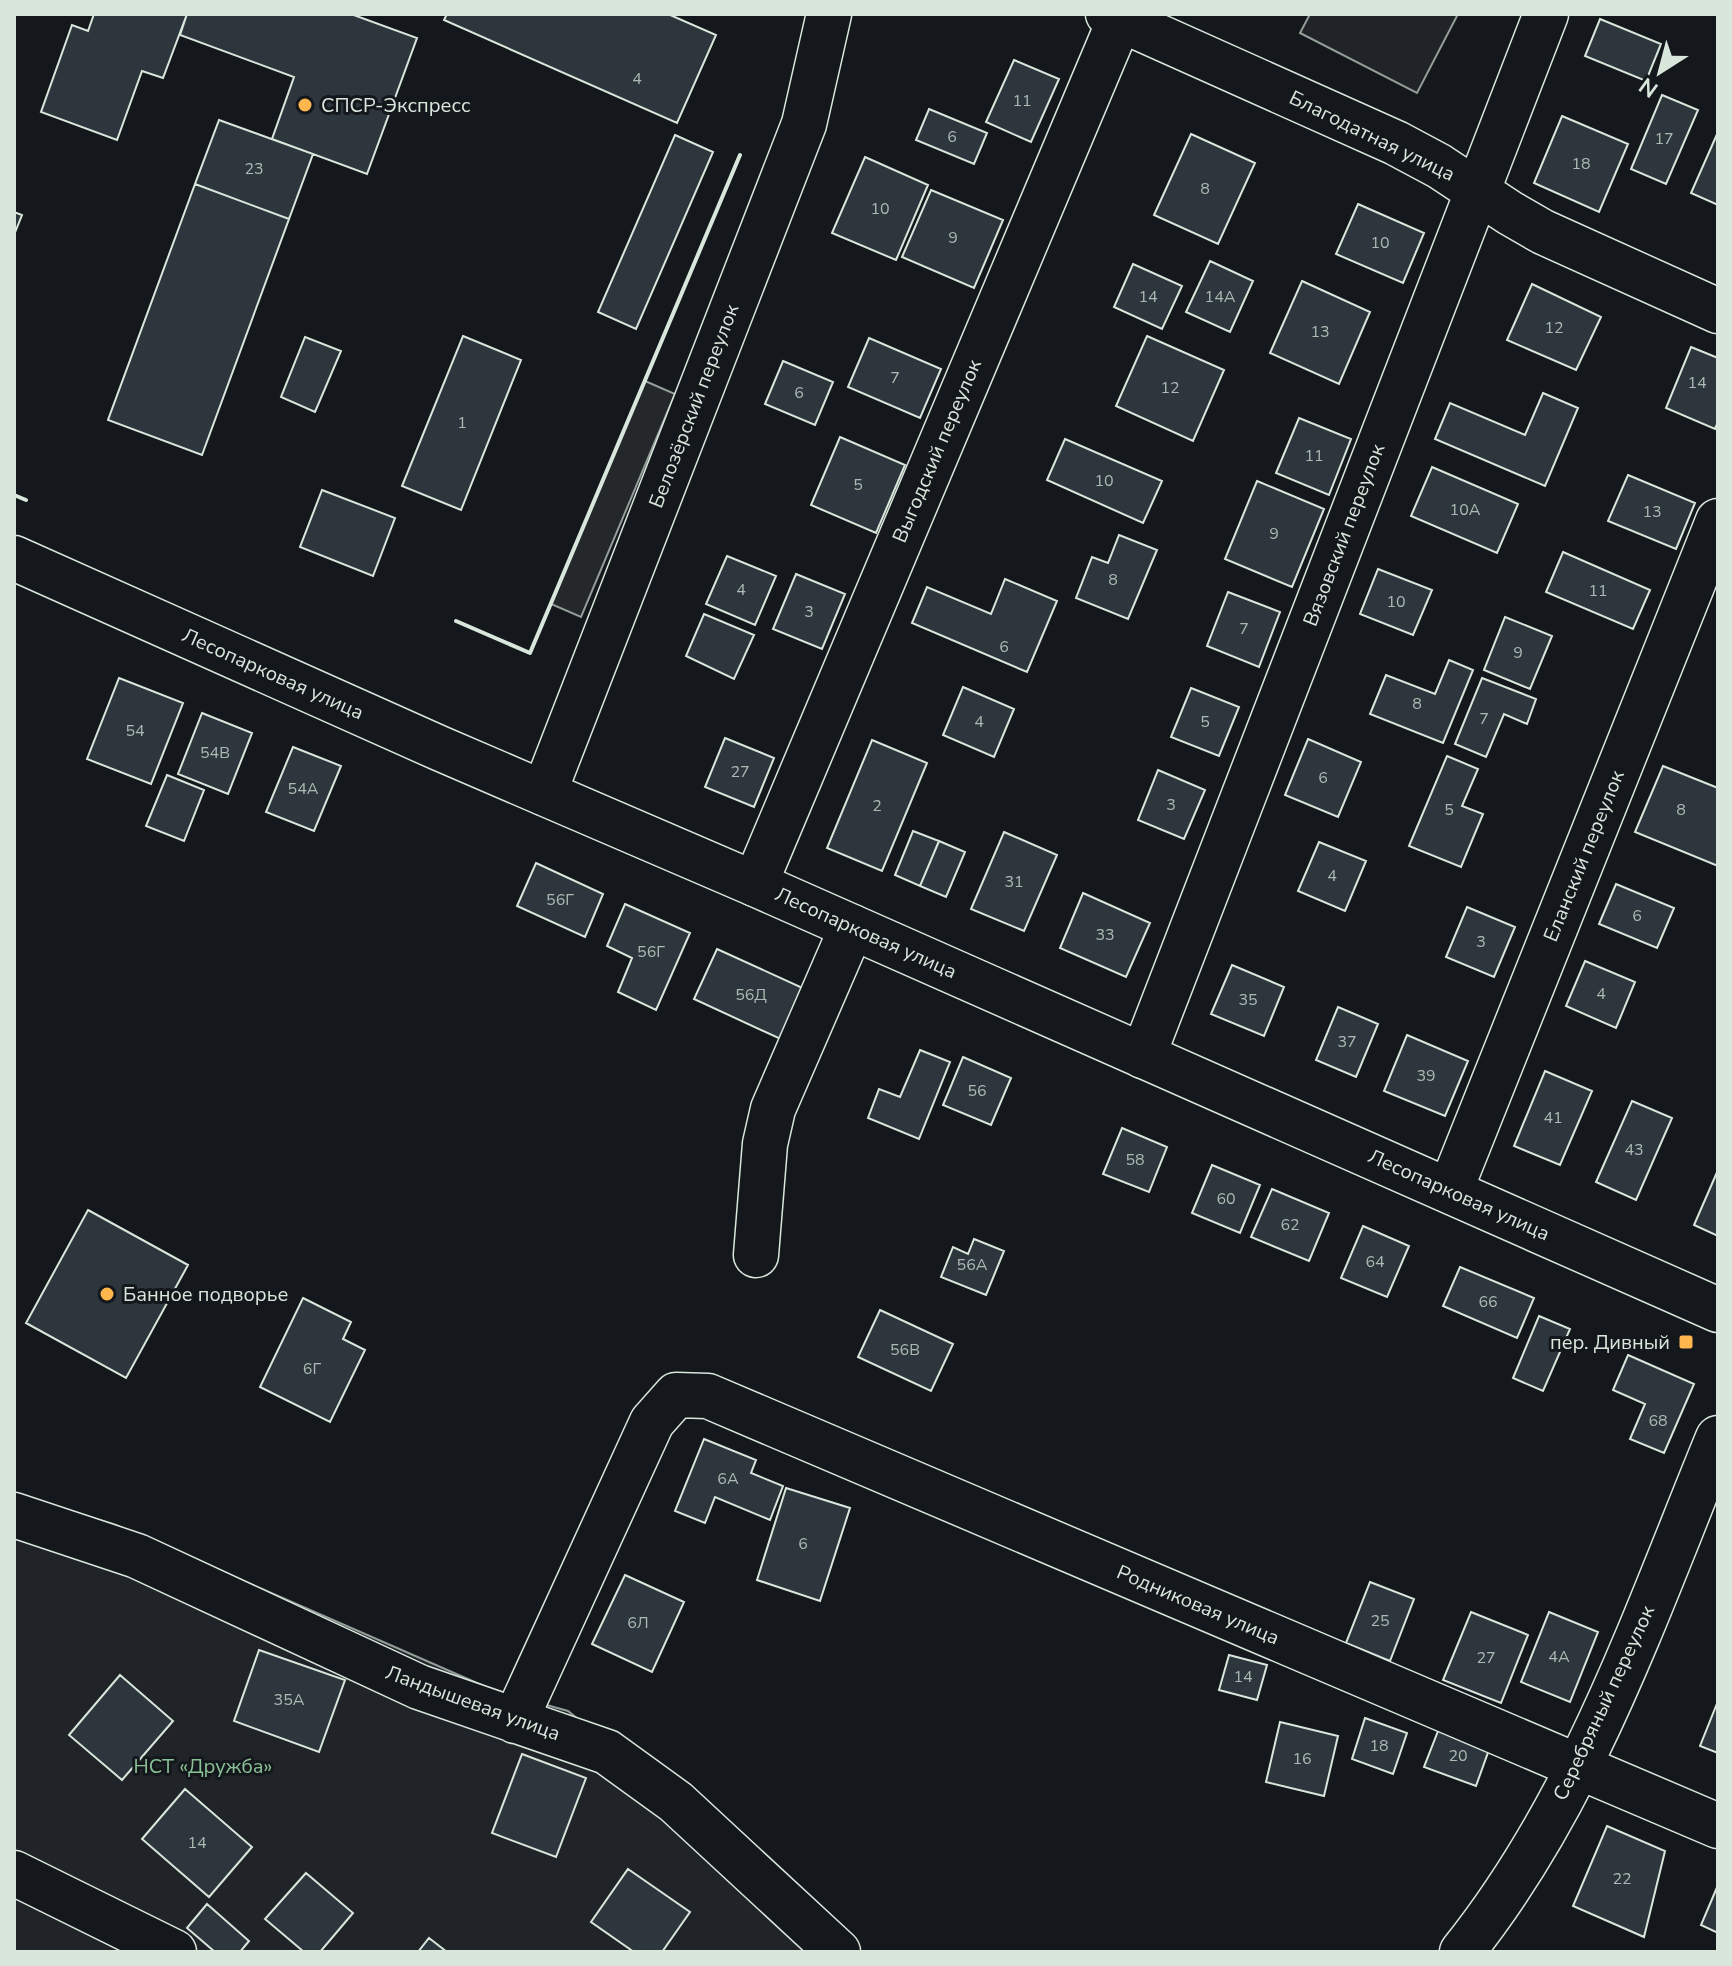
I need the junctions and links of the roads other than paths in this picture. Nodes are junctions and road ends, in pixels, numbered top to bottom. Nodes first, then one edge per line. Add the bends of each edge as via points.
1 (829, 14) edge
2 (1546, 14) edge
3 (1114, 16) edge
4 (1477, 190) junction
5 (1718, 311) edge
6 (1718, 521) edge
7 (14, 558) edge
8 (544, 793) junction
9 (755, 884) junction
10 (852, 927) junction
11 (1143, 1056) junction
12 (1450, 1191) junction
13 (756, 1255) dead end
14 (1718, 1310) edge
15 (1718, 1438) edge
16 (14, 1515) edge
17 (515, 1721) junction
18 (1580, 1767) junction
19 (1718, 1826) edge
20 (14, 1873) edge
21 (174, 1952) edge
22 (838, 1952) edge
23 (1462, 1952) edge

1 - 8 street, Белозёрский переулок via 804,124
2 - 4 street, Вязовский переулок
3 - 4 street, Благодатная улица via 1396,143
3 - 9 street, Выгодский переулок
4 - 5 street, Благодатная улица via 1543,232
4 - 11 street, Вязовский переулок
6 - 12 street, Еланский переулок
7 - 8 street, Лесопарковая улица
8 - 9 street, Лесопарковая улица
9 - 10 street, Лесопарковая улица
10 - 11 street, Лесопарковая улица
10 - 13 street via 773,1109
11 - 12 street, Лесопарковая улица
12 - 14 street, Лесопарковая улица
15 - 18 street, Серебряный переулок
16 - 17 street, Ландышевая улица via 137,1556 419,1687
17 - 18 street, Родниковая улица via 652,1422 676,1395 708,1396
17 - 22 street, Ландышевая улица via 607,1752 676,1802
18 - 19 street, Родниковая улица
18 - 23 street, Серебряный переулок via 1526,1862
20 - 21 street

